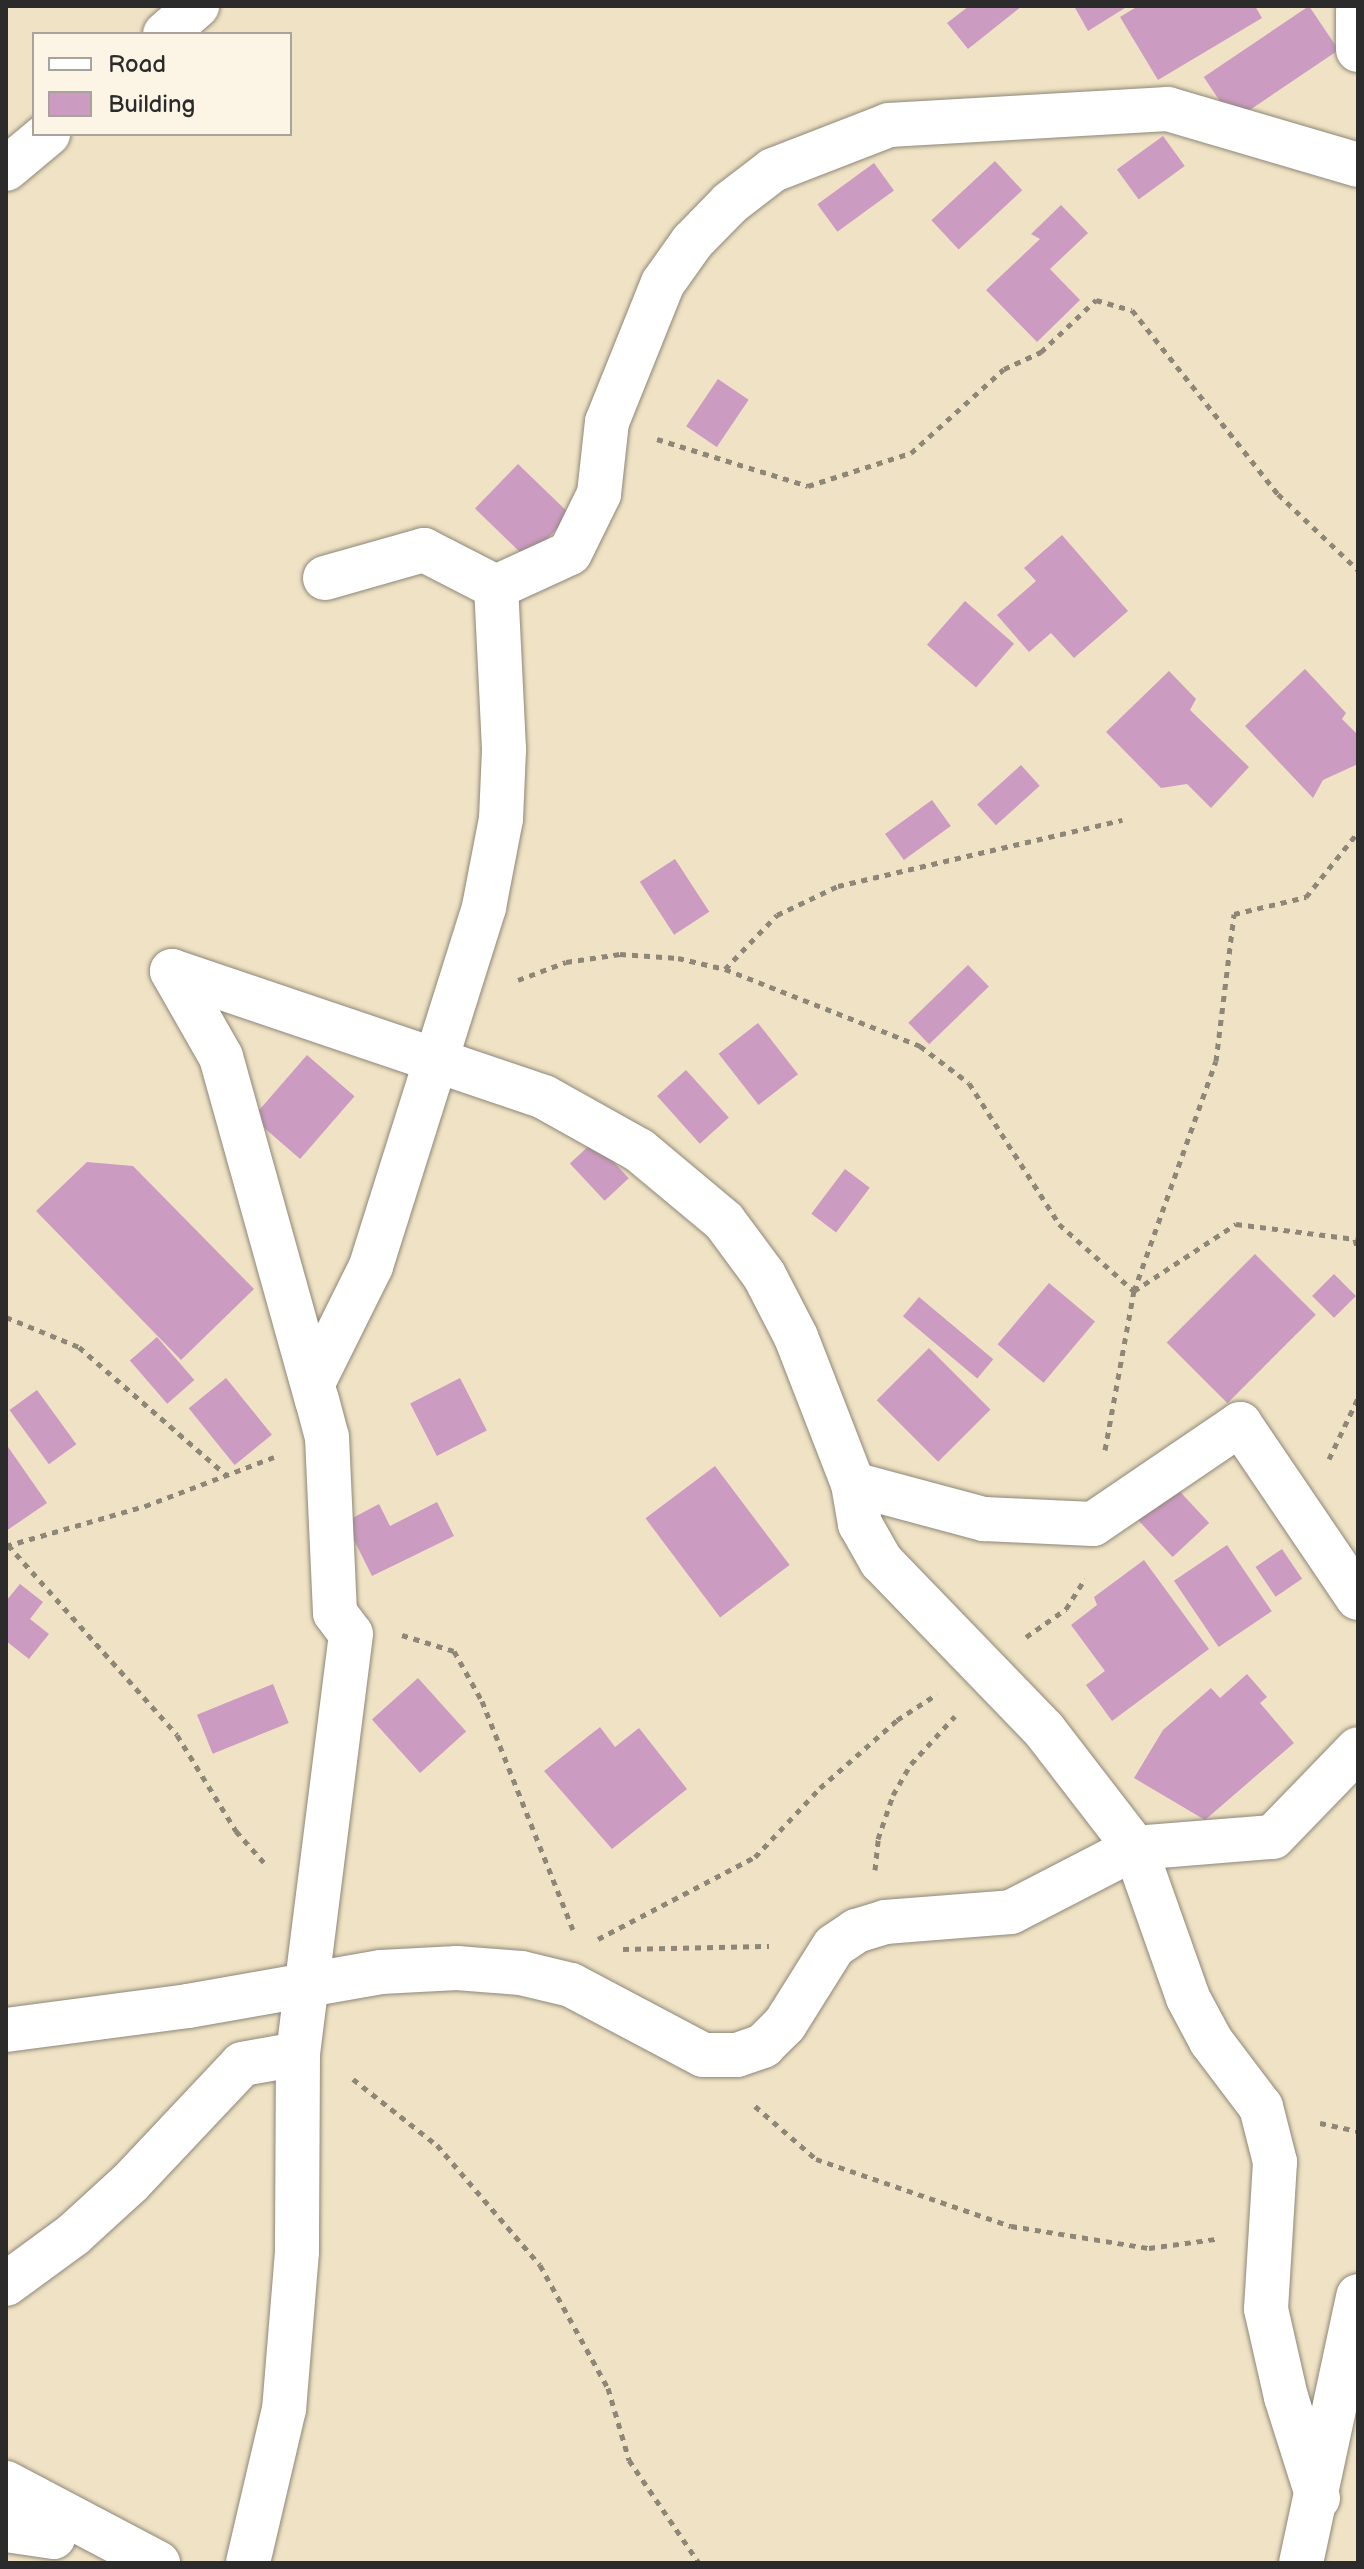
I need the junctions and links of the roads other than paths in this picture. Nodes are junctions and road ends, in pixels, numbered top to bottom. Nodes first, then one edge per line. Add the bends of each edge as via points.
1 (197, 6) edge
2 (1358, 10) edge
3 (167, 32) edge
4 (1358, 50) edge
5 (46, 136) edge
6 (1358, 165) edge
7 (6, 169) edge
8 (325, 578) dead end
9 (496, 587) junction
10 (440, 1060) junction
11 (313, 1383) junction
12 (853, 1484) junction
13 (1358, 1598) edge
14 (1358, 1749) edge
15 (1135, 1848) junction
16 (308, 1983) junction
17 (6, 2030) edge
18 (298, 2054) junction
19 (6, 2284) edge
20 (1358, 2296) edge
21 (6, 2483) edge
22 (1318, 2498) junction
23 (6, 2530) edge
24 (53, 2537) dead end
25 (158, 2563) edge
26 (248, 2563) edge
27 (1301, 2563) edge

1 - 3 street
2 - 4 street
5 - 7 street
6 - 9 street via 1168,109 889,125 773,170 692,242 663,283 607,422 599,494 570,553
8 - 9 street via 424,550
9 - 10 street via 504,749 501,819
10 - 11 street via 371,1266
10 - 11 street via 172,971 221,1057
10 - 12 street via 590,1119 639,1150 724,1221 764,1275 796,1337
11 - 16 street via 327,1437 335,1613 351,1634
12 - 13 street via 984,1519 1093,1524 1240,1424
12 - 15 street via 860,1524 881,1561 1045,1731
14 - 15 street via 1273,1837
15 - 16 street via 1011,1912 885,1922 856,1931 834,1946 785,2024 763,2046 737,2055 703,2055 571,1985 521,1973 411,1970
15 - 22 street via 1188,1998 1211,2041 1261,2107 1275,2162 1266,2309 1286,2397
16 - 17 street via 188,2006
16 - 18 street
18 - 19 street via 242,2064 130,2183 73,2235
18 - 26 street via 297,2252 284,2409
20 - 22 street via 1338,2371
21 - 25 street
22 - 27 street
23 - 24 street

